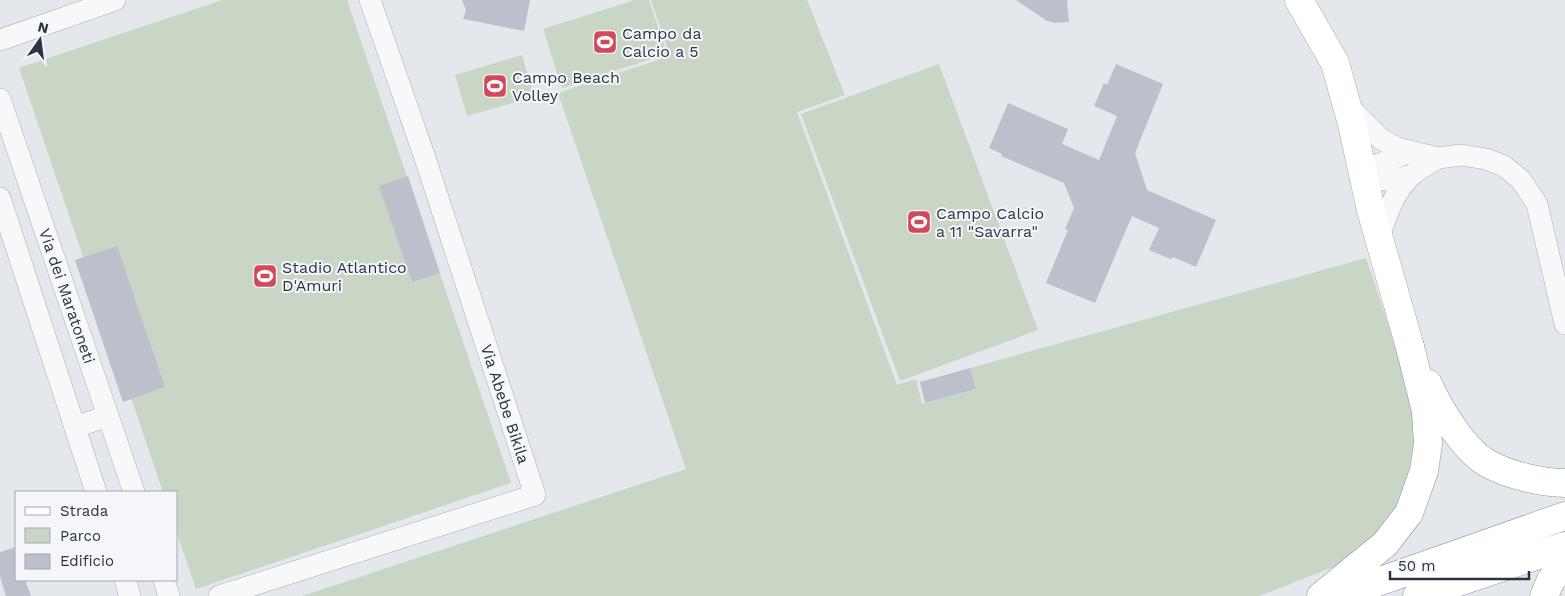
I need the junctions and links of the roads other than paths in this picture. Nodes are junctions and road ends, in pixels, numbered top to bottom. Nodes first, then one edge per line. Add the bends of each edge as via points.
1 (115, 0) edge
2 (370, 0) edge
3 (1299, 0) edge
4 (0, 40) edge
5 (0, 99) edge
6 (1347, 105) junction
7 (1411, 152) junction
8 (1438, 158) junction
9 (1363, 175) junction
10 (1412, 175) junction
11 (0, 198) edge
12 (1379, 238) junction
13 (55, 260) junction
14 (24, 270) junction
15 (1565, 324) edge
16 (1410, 347) junction
17 (108, 416) junction
18 (75, 427) junction
19 (1565, 484) edge
20 (96, 491) edge
21 (134, 491) edge
22 (1565, 516) edge
23 (1565, 546) edge
24 (1565, 566) edge
25 (125, 581) edge
26 (164, 581) edge
27 (130, 596) edge
28 (169, 596) edge
29 (219, 596) edge
30 (1321, 596) edge
31 (1338, 596) edge
32 (1417, 596) edge
33 (1544, 596) edge

1 - 4 street
2 - 29 street, Via Abebe Bikila via 424,155 534,495
3 - 6 main road via 1334,62
5 - 13 street, Via dei Maratoneti
6 - 7 street via 1381,139
6 - 9 main road
7 - 8 street
7 - 9 street via 1376,165
8 - 10 street
8 - 15 street via 1461,155 1486,159 1504,166 1521,180 1537,204
9 - 10 street via 1376,180
9 - 12 main road
10 - 12 street via 1394,199
11 - 14 street, Via dei Maratoneti
12 - 16 main road
13 - 14 street
13 - 17 street, Via dei Maratoneti
14 - 18 street, Via dei Maratoneti
16 - 19 main road via 1436,401 1460,439 1487,463 1520,476
16 - 30 main road via 1426,411 1428,444 1424,471 1409,513 1385,544
17 - 18 street
17 - 21 street, Via dei Maratoneti
18 - 20 street, Via dei Maratoneti
22 - 31 main road
23 - 32 main road
24 - 33 main road via 1551,580
25 - 27 street
26 - 28 street

